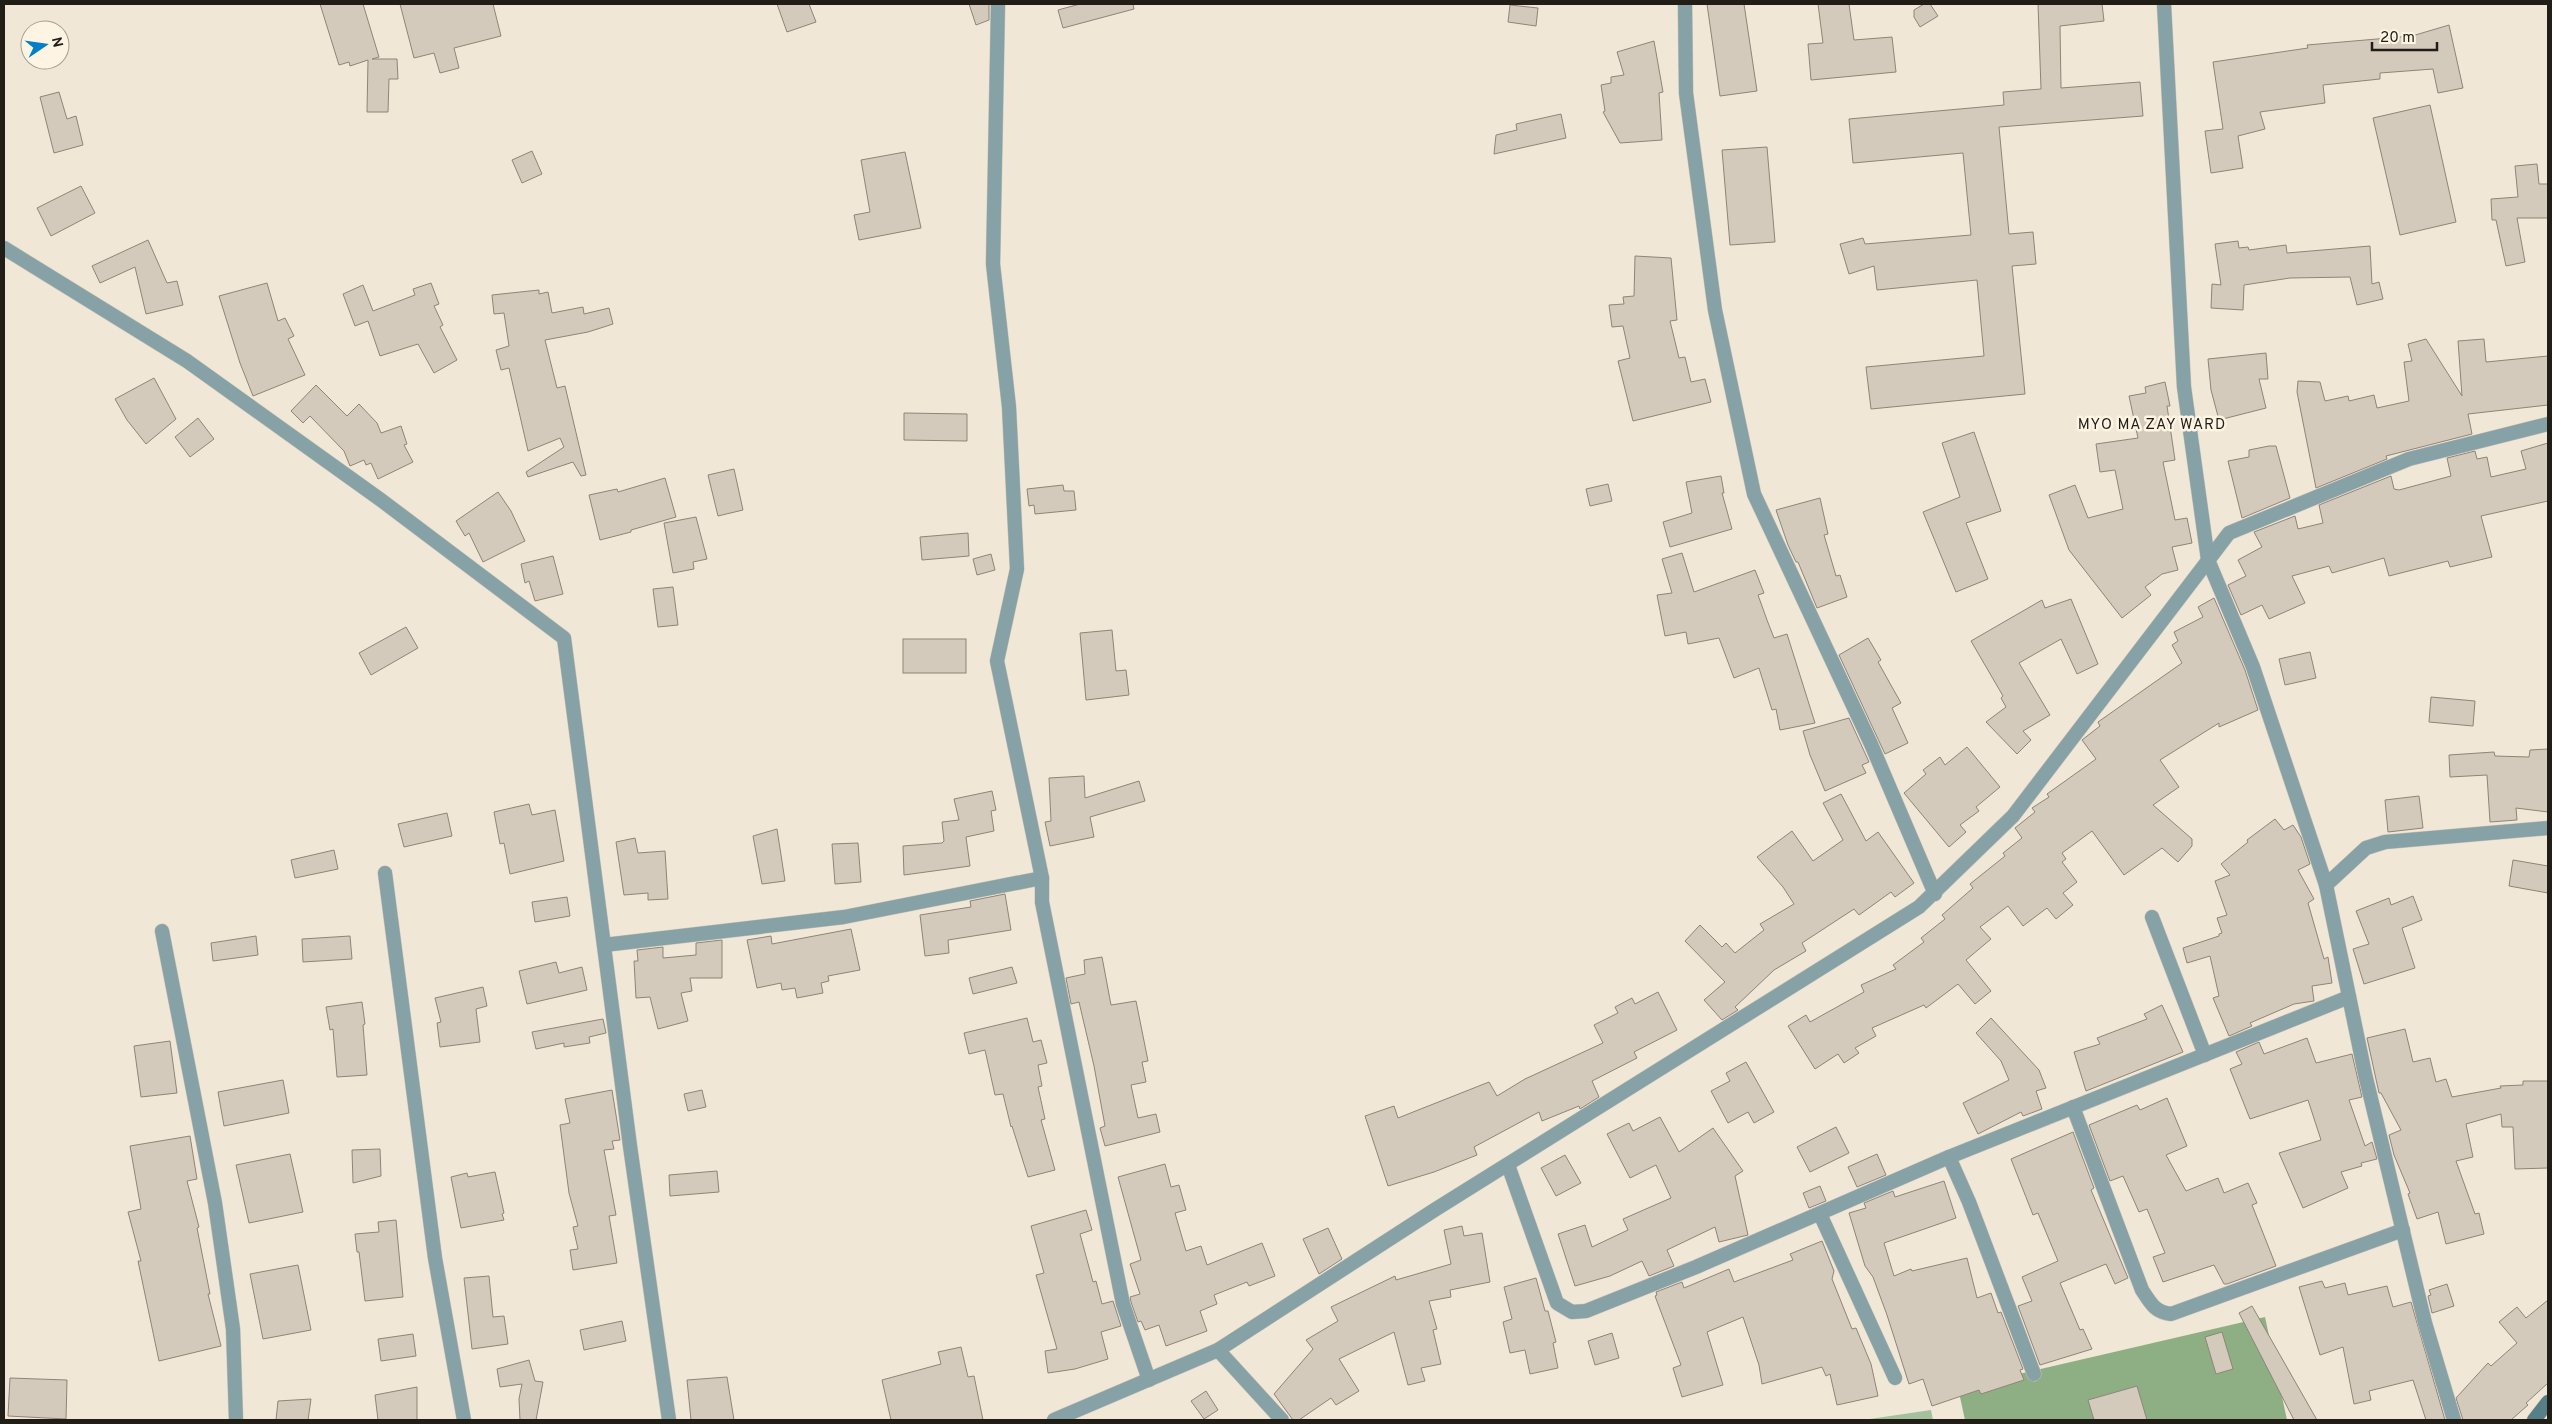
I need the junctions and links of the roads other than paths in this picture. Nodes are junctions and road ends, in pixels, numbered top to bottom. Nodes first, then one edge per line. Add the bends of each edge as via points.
1 (998, 4) edge
2 (1685, 4) edge
3 (2164, 4) edge
4 (4, 248) edge
5 (2548, 424) edge
6 (2208, 560) junction
7 (2548, 828) edge
8 (385, 873) dead end
9 (1042, 878) junction
10 (2326, 885) junction
11 (1935, 894) junction
12 (2152, 916) dead end
13 (162, 931) dead end
14 (604, 945) junction
15 (2349, 997) junction
16 (2205, 1055) junction
17 (2074, 1108) junction
18 (1949, 1158) junction
19 (1508, 1165) junction
20 (1820, 1214) junction
21 (2403, 1230) junction
22 (1218, 1350) junction
23 (2034, 1374) dead end
24 (1895, 1378) dead end
25 (1149, 1380) junction
26 (2548, 1402) edge
27 (236, 1420) edge
28 (464, 1420) edge
29 (669, 1420) edge
30 (1054, 1420) edge
31 (1282, 1420) edge
32 (2454, 1420) edge
33 (2534, 1420) edge

1 - 9 street via 993,264 1009,406 1017,569 997,661
2 - 11 street via 1686,93 1715,310 1754,494 1871,744
3 - 6 street via 2184,387
4 - 14 street via 187,361 367,490 564,638
5 - 6 street via 2409,458 2229,533
6 - 10 street via 2253,667
6 - 11 street via 2012,816
7 - 10 street via 2385,842 2366,848
8 - 28 street via 435,1258
9 - 14 street via 844,917
9 - 25 street via 1042,902 1123,1304
10 - 15 street
11 - 19 street
12 - 16 street
13 - 27 street via 215,1203 233,1329
14 - 29 street
15 - 16 street
15 - 21 street
16 - 17 street
17 - 18 street
17 - 21 street via 2142,1290 2160,1312 2171,1314
18 - 20 street
18 - 23 street
19 - 20 street via 1556,1303 1572,1312 1586,1311 1651,1286
19 - 22 street
20 - 24 street
21 - 32 street via 2425,1322
22 - 25 street
22 - 31 street
25 - 30 street
26 - 33 main road

